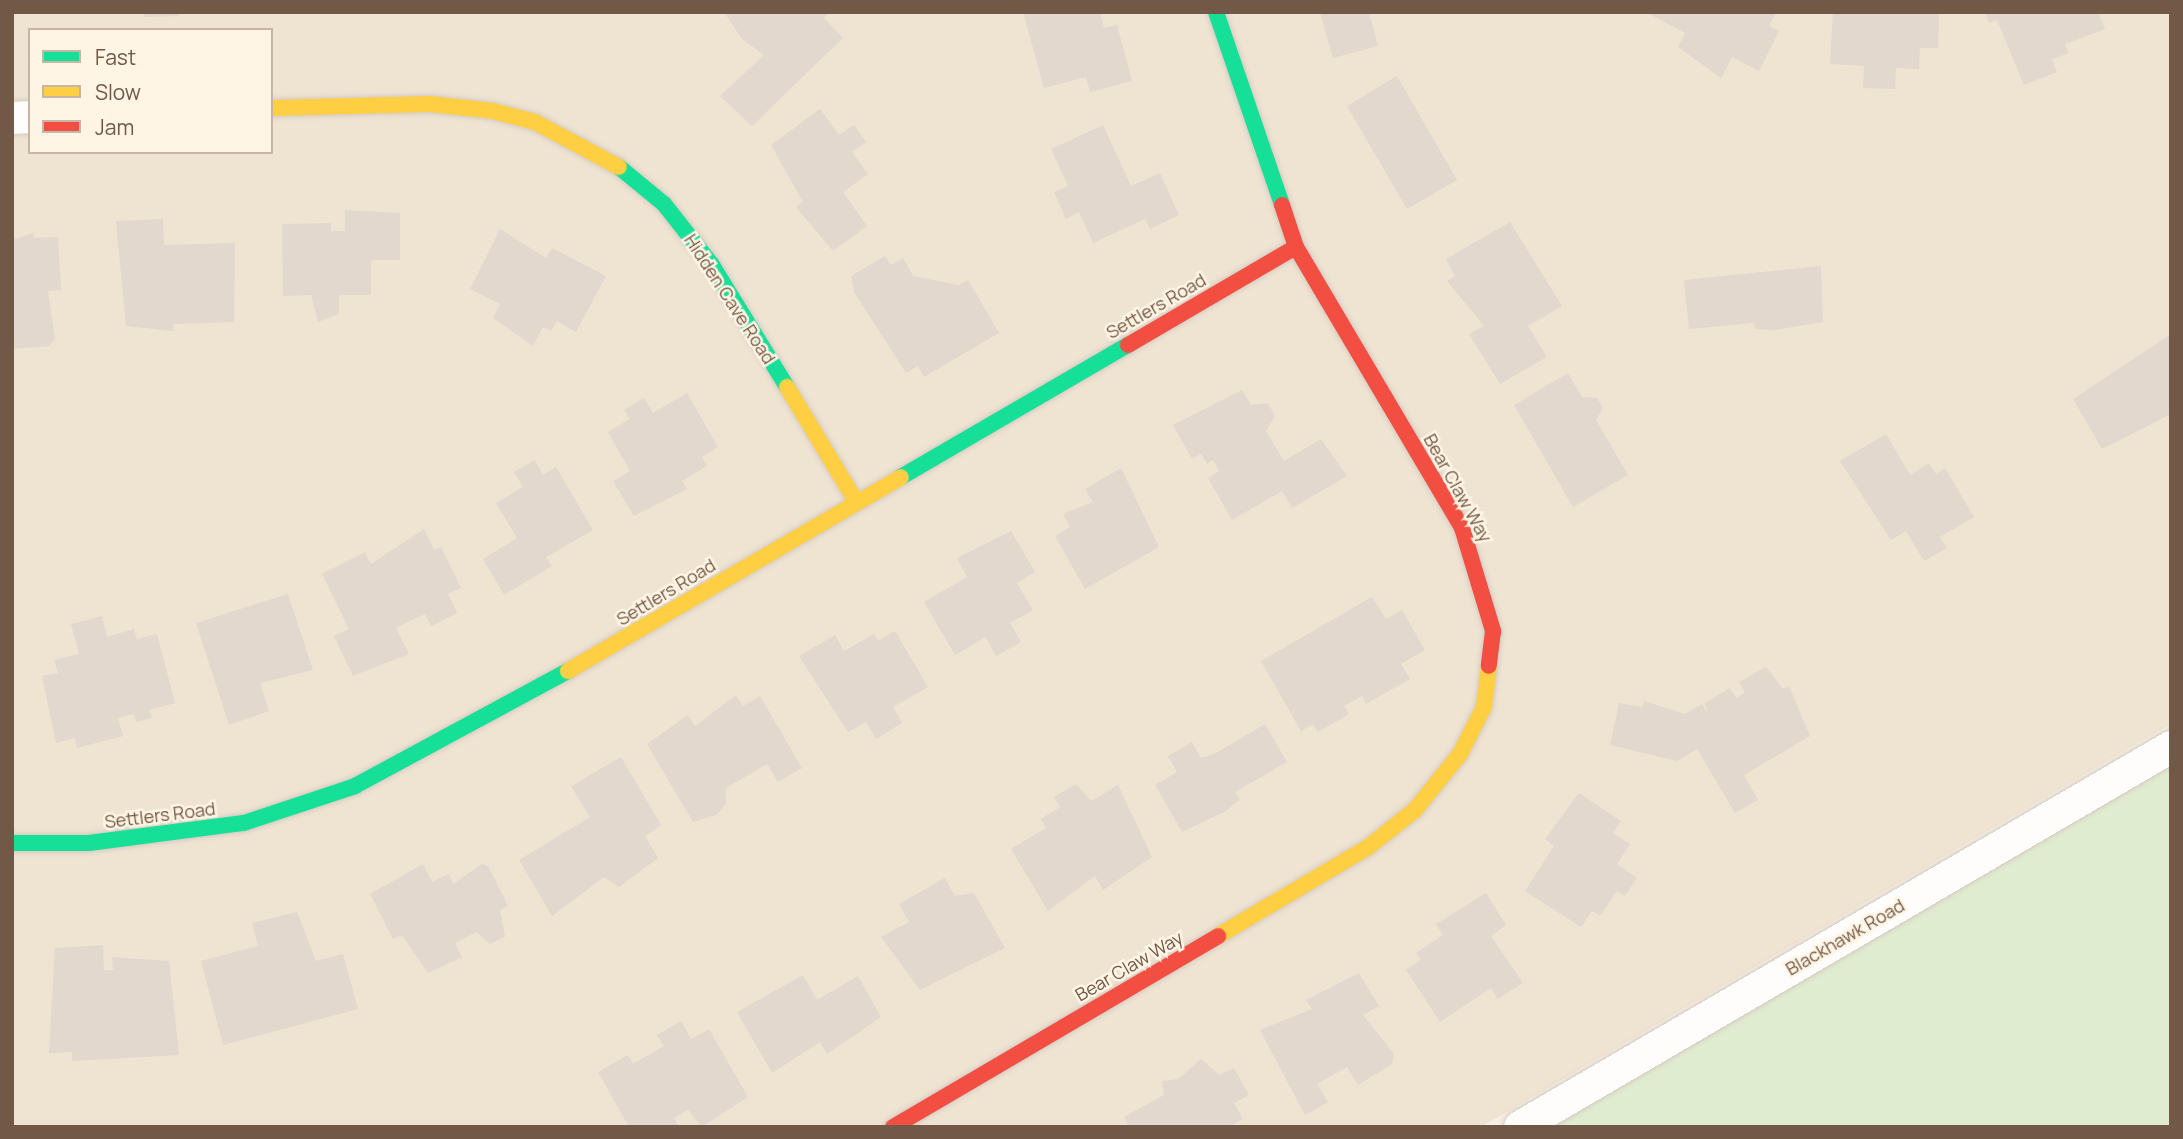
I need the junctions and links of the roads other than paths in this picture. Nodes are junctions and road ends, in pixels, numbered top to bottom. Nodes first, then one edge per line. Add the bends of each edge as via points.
1 (1216, 12) edge
2 (273, 108) edge
3 (1296, 247) junction
4 (857, 503) junction
5 (2171, 747) edge
6 (12, 843) edge
7 (893, 1127) edge
8 (1520, 1127) edge

1 - 3 street, Bear Claw Way
2 - 4 street, Hidden Cave Road via 430,104 493,111 535,122 621,168 664,204 712,265
3 - 4 street, Settlers Road
3 - 7 street, Bear Claw Way via 1462,527 1493,631 1484,706 1460,754 1415,810 1367,848
4 - 6 street, Settlers Road via 583,663 355,786 244,823 89,843
5 - 8 street, Blackhawk Road

